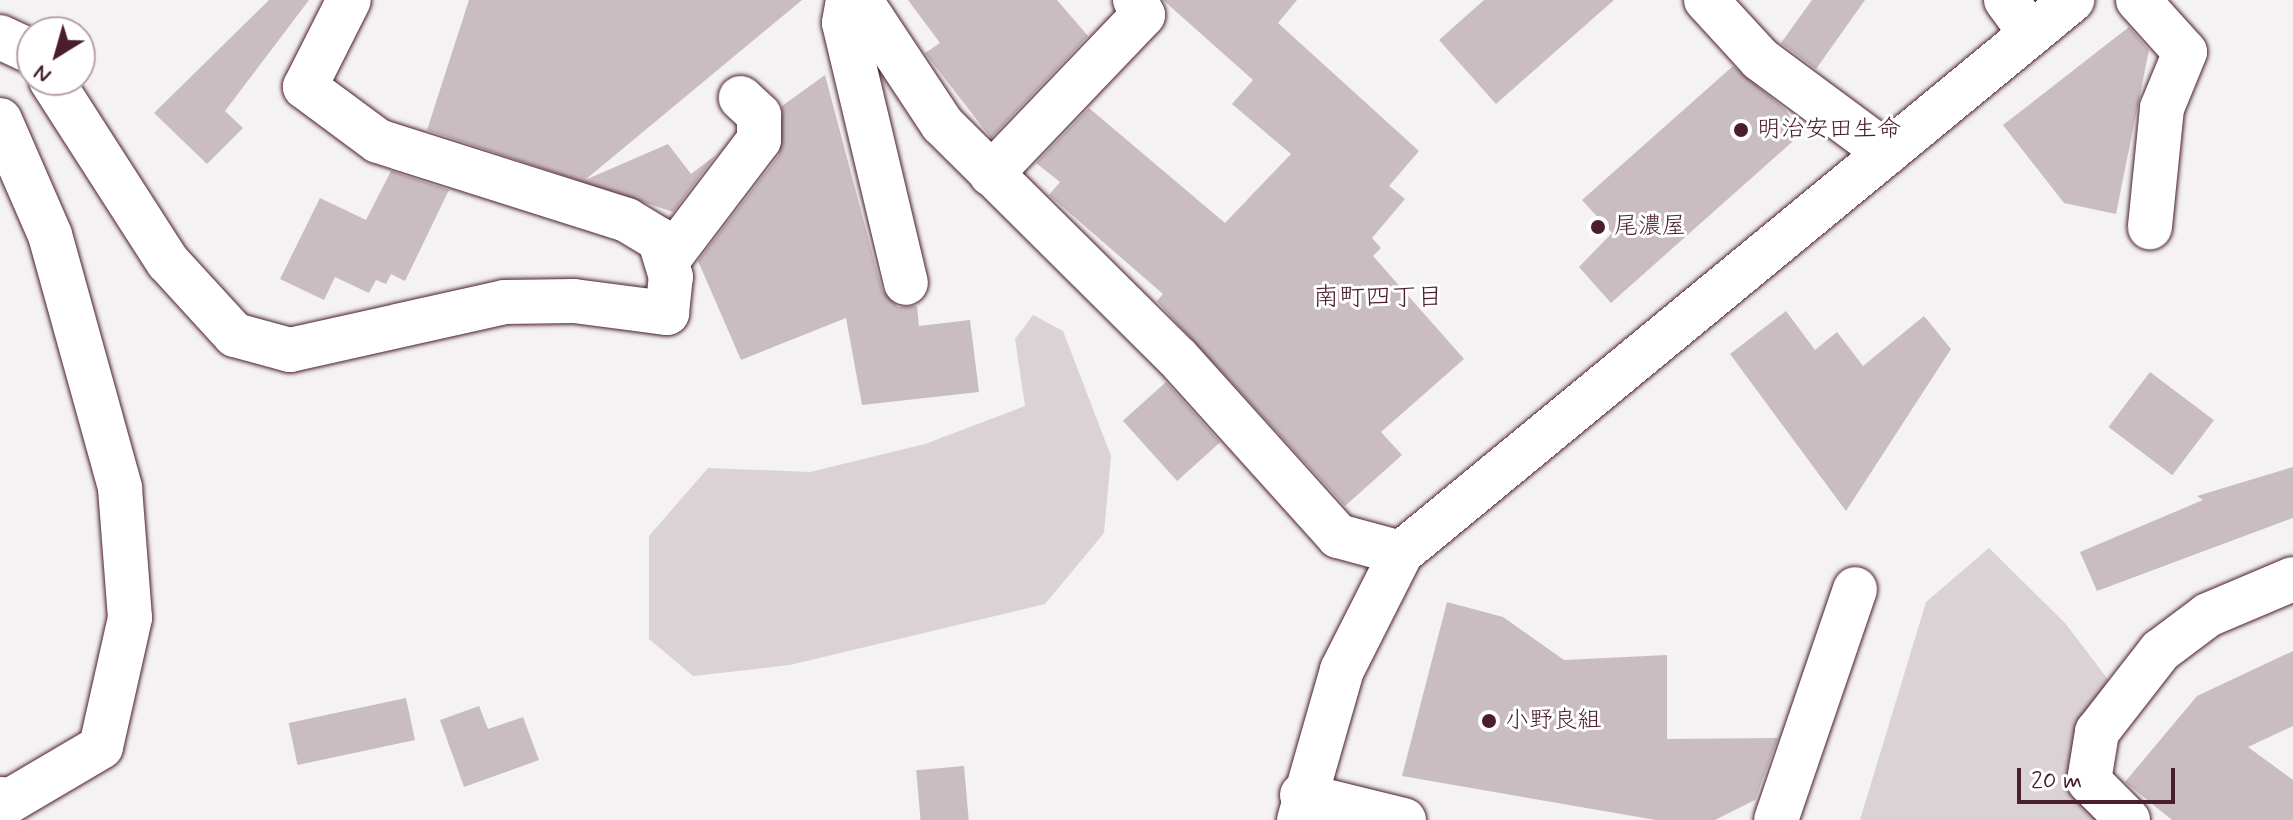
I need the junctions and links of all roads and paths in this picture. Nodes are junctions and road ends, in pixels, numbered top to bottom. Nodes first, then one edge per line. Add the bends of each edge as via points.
1 (349, 0) edge
2 (848, 0) edge
3 (860, 0) edge
4 (1135, 0) edge
5 (1706, 0) edge
6 (2006, 0) edge
7 (2072, 0) edge
8 (2138, 0) edge
9 (2031, 34) junction
10 (61, 96) edge
11 (741, 98) dead end
12 (0, 120) edge
13 (1887, 153) junction
14 (991, 174) junction
15 (2150, 227) dead end
16 (667, 261) junction
17 (906, 283) dead end
18 (1401, 553) junction
19 (2293, 579) edge
20 (1855, 589) dead end
21 (0, 799) edge
22 (1300, 807) edge
23 (1404, 820) edge
24 (1776, 820) edge
25 (2128, 820) edge

1 - 16 street via 305,87 378,141 627,220 660,240
2 - 17 street via 844,23
3 - 14 street via 942,124
4 - 14 street via 1143,15
5 - 13 street via 1760,59
6 - 9 street
7 - 9 street
8 - 15 street via 2185,52 2162,108
9 - 13 street
10 - 16 street via 168,262 235,335 290,350 504,302 574,301 667,313
11 - 16 street via 759,115 759,140
12 - 21 street via 50,235 120,488 130,618 101,747 11,800
13 - 18 street
14 - 18 street via 1177,357 1338,536
18 - 22 street via 1342,670
19 - 25 street via 2208,615 2160,651 2097,732 2089,781
20 - 24 street
22 - 23 street

